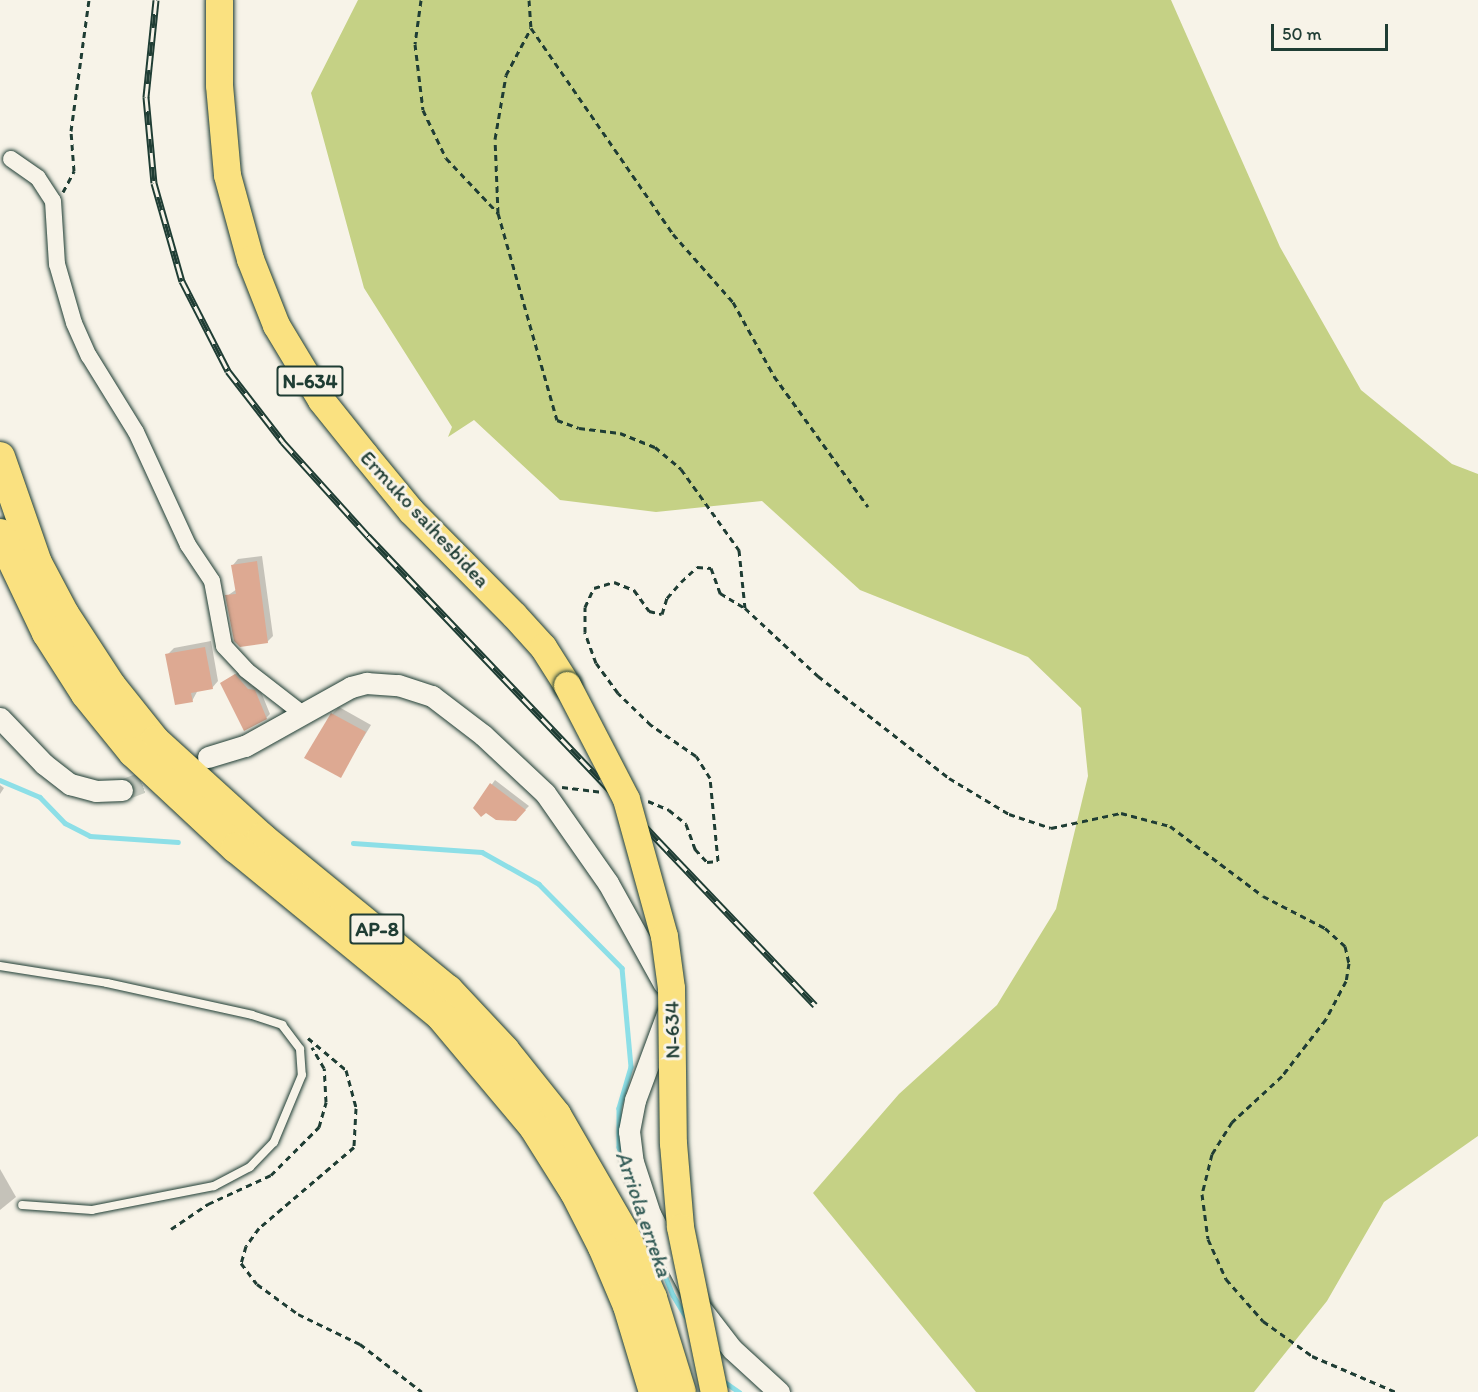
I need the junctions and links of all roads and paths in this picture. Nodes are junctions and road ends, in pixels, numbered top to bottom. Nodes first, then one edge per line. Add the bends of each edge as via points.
1 (89, 0) edge
2 (219, 0) edge
3 (421, 0) edge
4 (529, 0) edge
5 (531, 28) junction
6 (11, 159) dead end
7 (52, 201) junction
8 (498, 213) junction
9 (0, 457) edge
10 (868, 507) dead end
11 (0, 534) edge
12 (745, 608) junction
13 (567, 685) joint
14 (304, 715) junction
15 (0, 718) edge
16 (208, 757) dead end
17 (538, 786) junction
18 (122, 790) tunnel mouth
19 (603, 793) dead end
20 (644, 799) dead end
21 (0, 966) edge
22 (282, 1025) junction
23 (22, 1205) dead end
24 (422, 1392) edge
25 (654, 1392) edge
26 (681, 1392) edge
27 (714, 1392) edge
28 (779, 1392) edge
29 (1396, 1392) edge

1 - 7 path via 72,120 74,171 65,190
2 - 13 highway, Ermuko saihesbidea / N-634 via 219,85 227,176 250,259 276,326 321,400 365,455 411,511 521,623
3 - 8 path via 415,44 423,110 446,158
4 - 5 path
5 - 8 path via 506,75 495,139
5 - 10 path via 673,234 733,302 774,376
6 - 7 street via 38,178
7 - 14 street via 57,264 74,322 89,356 135,432 189,545 212,581 224,646 246,670
8 - 12 path via 557,420 647,444 681,469 739,550
9 - 26 highway, AP-8 via 33,552 64,614 111,686 155,741 262,838 448,990 505,1051 556,1115 624,1233 651,1298
11 - 25 highway, AP-8 via 47,633 86,694 133,752 236,848 441,1016 534,1127 575,1192 603,1247 628,1306
12 - 20 path via 720,593 711,568 697,567 681,582 667,598 662,614 649,611 634,590 614,582 594,588 585,608 585,632 596,663 618,693 651,725 696,756 710,778 718,861 707,862 694,849 686,824 669,810
12 - 29 path via 818,676 921,756 1009,814 1051,828 1121,813 1170,826 1263,896 1325,928 1344,946 1349,963 1346,981 1326,1019 1282,1076 1232,1122 1212,1154 1202,1194 1208,1239 1226,1279 1263,1321 1312,1356
13 - 27 highway, N-634, bridge via 626,799 664,936 671,988 673,1143 680,1227
14 - 16 street via 245,746
14 - 17 street via 366,682 398,685 432,696 456,712
15 - 18 street via 44,764 70,784 96,791
17 - 19 path
17 - 28 street via 582,841 655,961 669,994 667,1020 634,1100 629,1131 633,1162 650,1214 698,1305 732,1349
21 - 22 lane via 107,983
22 - 23 lane via 300,1049 302,1075 274,1142 250,1167 214,1186 103,1208
22 - 24 path via 320,1044 346,1070 356,1108 354,1147 259,1228 241,1263 257,1284 298,1314 360,1344

